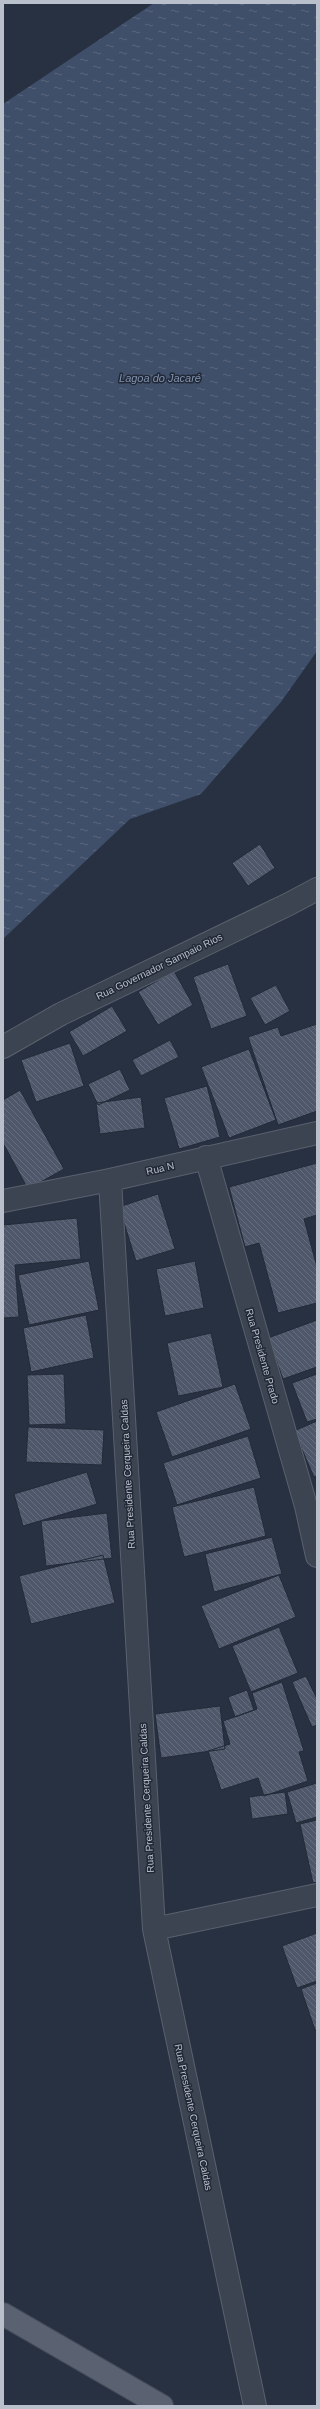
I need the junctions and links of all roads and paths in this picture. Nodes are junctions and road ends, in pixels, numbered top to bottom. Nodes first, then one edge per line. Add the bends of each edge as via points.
1 (317, 889) edge
2 (3, 1047) edge
3 (317, 1133) edge
4 (206, 1158) junction
5 (110, 1180) junction
6 (3, 1200) edge
7 (311, 1505) edge
8 (317, 1556) edge
9 (317, 1895) edge
10 (154, 1929) junction
11 (3, 2314) edge
12 (162, 2406) edge
13 (255, 2406) edge

1 - 2 street, Rua Governador Sampaio Rios via 60,1014
3 - 4 street, Rua N
4 - 5 street, Rua N
4 - 7 street, Rua Presidente Prado
5 - 6 street, Rua N
5 - 10 street, Rua Presidente Cerqueira Caldas
7 - 8 street, Rua Presidente Prado
9 - 10 street
10 - 13 street, Rua Presidente Cerqueira Caldas
11 - 12 main road

